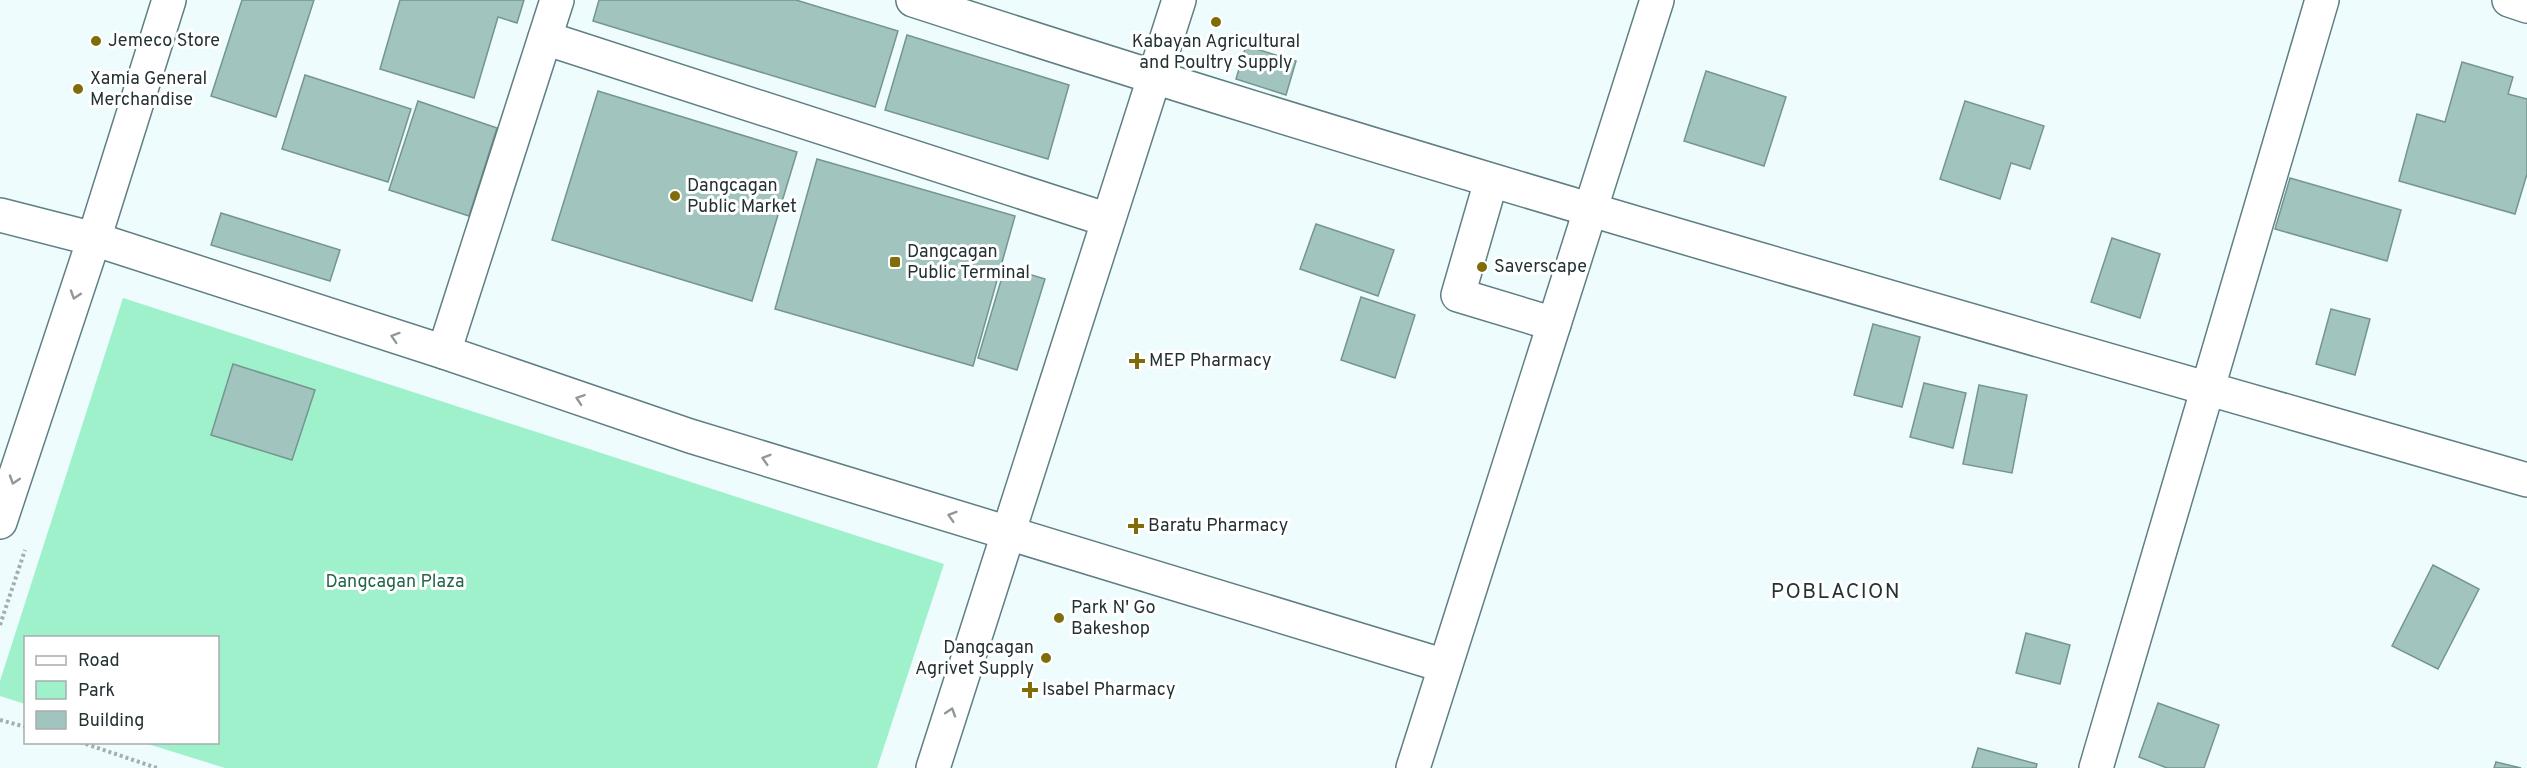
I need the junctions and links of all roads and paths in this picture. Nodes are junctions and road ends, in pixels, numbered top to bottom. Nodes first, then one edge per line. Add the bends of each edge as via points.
1 (169, 0) edge
2 (557, 0) edge
3 (913, 0) edge
4 (1179, 0) edge
5 (1657, 0) edge
6 (2322, 0) edge
7 (2508, 0) edge
8 (2527, 6) edge
9 (545, 38) junction
10 (1154, 78) junction
11 (1491, 181) junction
12 (1590, 211) junction
13 (0, 215) edge
14 (1108, 220) junction
15 (94, 239) junction
16 (1554, 324) junction
17 (444, 352) junction
18 (2208, 388) junction
19 (2527, 480) edge
20 (0, 522) edge
21 (1008, 533) junction
22 (26, 546) dead end
23 (0, 625) edge
24 (1445, 666) junction
25 (0, 720) edge
26 (24, 726) edge
27 (86, 744) edge
28 (157, 768) edge
29 (933, 768) edge
30 (1413, 768) edge
31 (2096, 768) edge

1 - 15 street
2 - 9 street
3 - 10 street
4 - 10 street
5 - 12 street
6 - 18 street
7 - 8 street
9 - 14 street
9 - 17 street
10 - 11 street
10 - 14 street
11 - 12 street
11 - 16 street via 1458,295
12 - 16 street
12 - 18 street
13 - 15 street
14 - 21 street
17 -> 15 street
15 -> 20 street
16 - 24 street
21 -> 17 street via 690,436
18 - 19 street
18 - 31 street
21 - 24 street
29 -> 21 street
22 - 23 path
24 - 30 street
25 - 26 path
27 - 28 path

